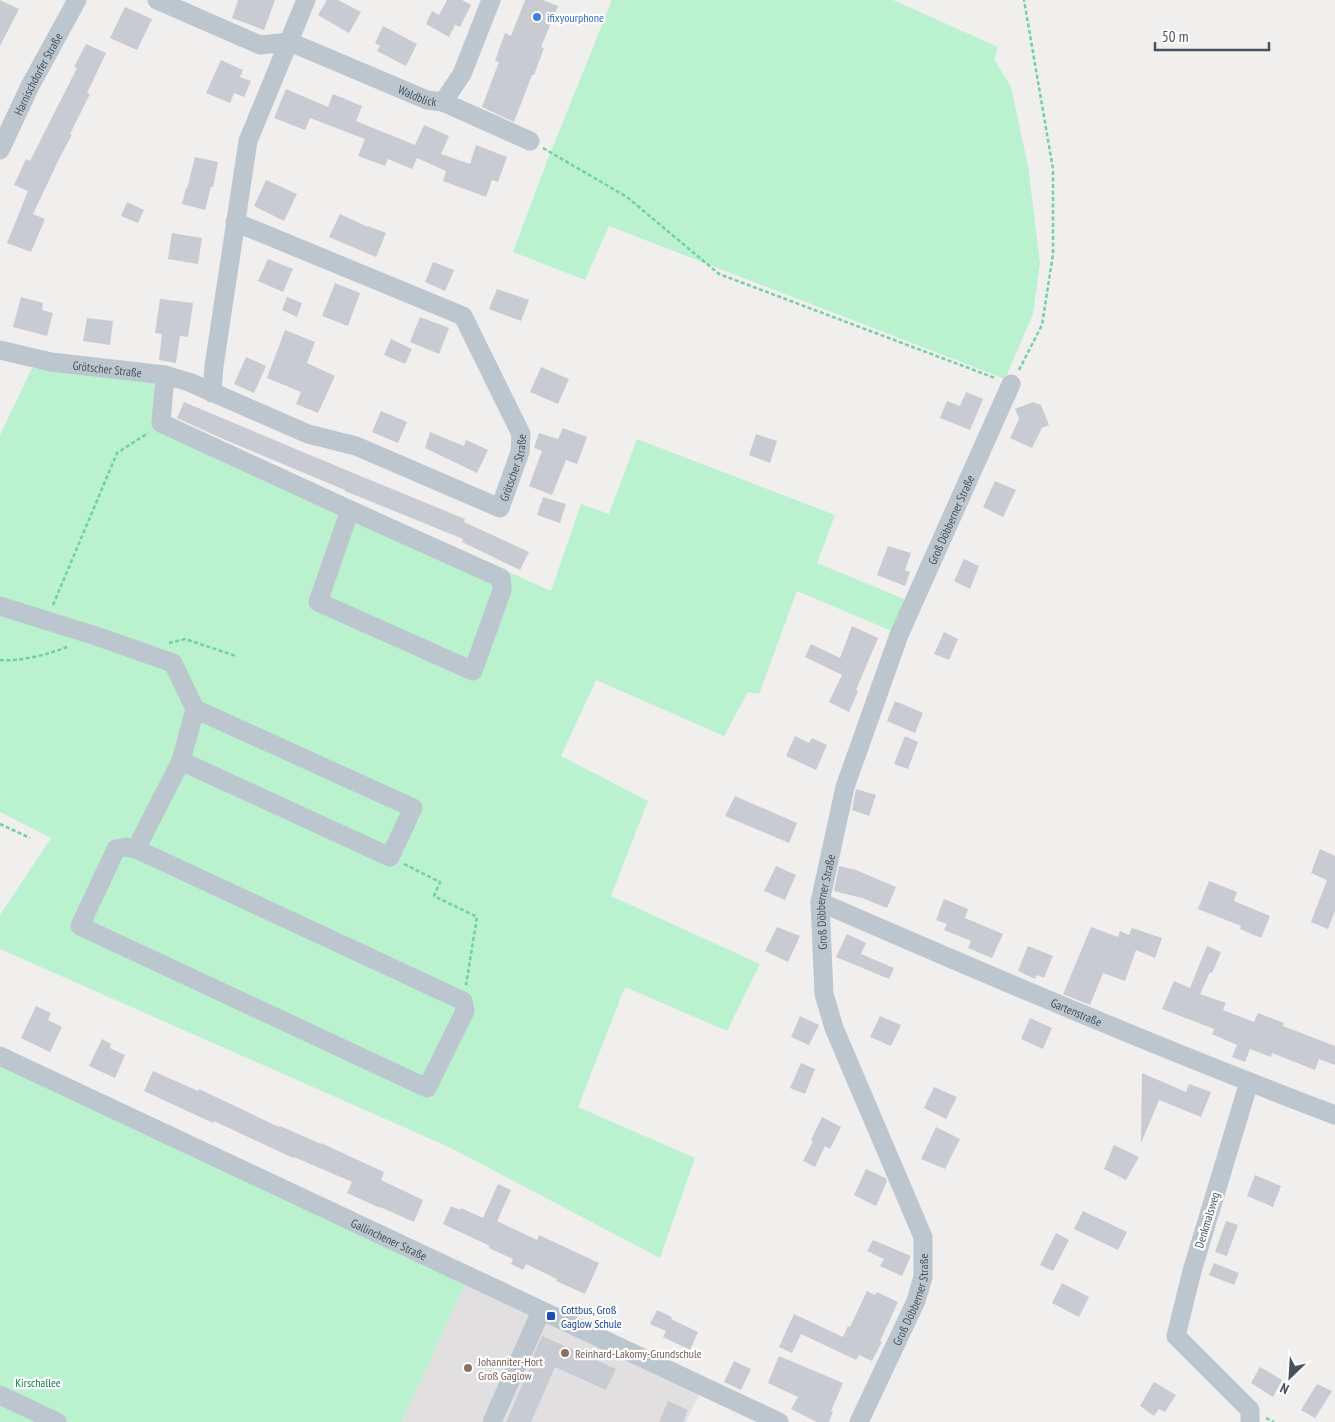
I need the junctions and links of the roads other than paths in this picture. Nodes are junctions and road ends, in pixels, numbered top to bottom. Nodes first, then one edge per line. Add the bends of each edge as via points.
1 (77, 0) edge
2 (157, 0) edge
3 (306, 0) edge
4 (491, 0) edge
5 (290, 42) junction
6 (443, 102) junction
7 (530, 141) road end
8 (2, 143) edge
9 (235, 222) junction
10 (0, 350) edge
11 (165, 375) junction
12 (1011, 384) road end
13 (212, 393) junction
14 (350, 510) junction
15 (0, 606) edge
16 (194, 710) junction
17 (181, 761) junction
18 (136, 849) junction
19 (820, 902) junction
20 (0, 1056) edge
21 (1249, 1082) junction
22 (1335, 1115) edge
23 (541, 1311) junction
24 (0, 1395) edge
25 (57, 1422) edge
26 (492, 1422) edge
27 (780, 1422) edge
28 (859, 1422) edge
29 (1250, 1422) edge

1 - 8 street, Harnischdorfer Straße
2 - 5 street, Waldblick via 260,45
3 - 5 street
4 - 6 street, Waldblick via 462,74
5 - 6 street, Waldblick via 427,100
5 - 9 street via 248,141
6 - 7 street
9 - 13 street
9 - 13 street, Grötscher Straße via 463,316 521,434 520,452 500,508 356,446 308,434
10 - 11 street, Grötscher Straße via 51,362
11 - 13 street, Grötscher Straße
11 - 14 street via 161,423
12 - 19 street, Groß Döbberner Straße via 899,635 845,787
14 - 14 street via 501,578 502,590 473,671 318,602
15 - 16 street via 174,663
16 - 17 street
16 - 17 street via 413,808 390,857
17 - 18 street
18 - 18 street via 116,849 80,926 427,1088 464,1011 463,1001
19 - 21 street, Gartenstraße via 1032,994
19 - 28 street, Groß Döbberner Straße via 824,994 834,1028 923,1238 923,1277 916,1302
20 - 23 street, Gallinchener Straße
21 - 22 street, Gartenstraße
21 - 29 street, Denkmalsweg via 1192,1271 1176,1336 1250,1410
23 - 26 street
23 - 27 street, Gallinchener Straße
24 - 25 street

